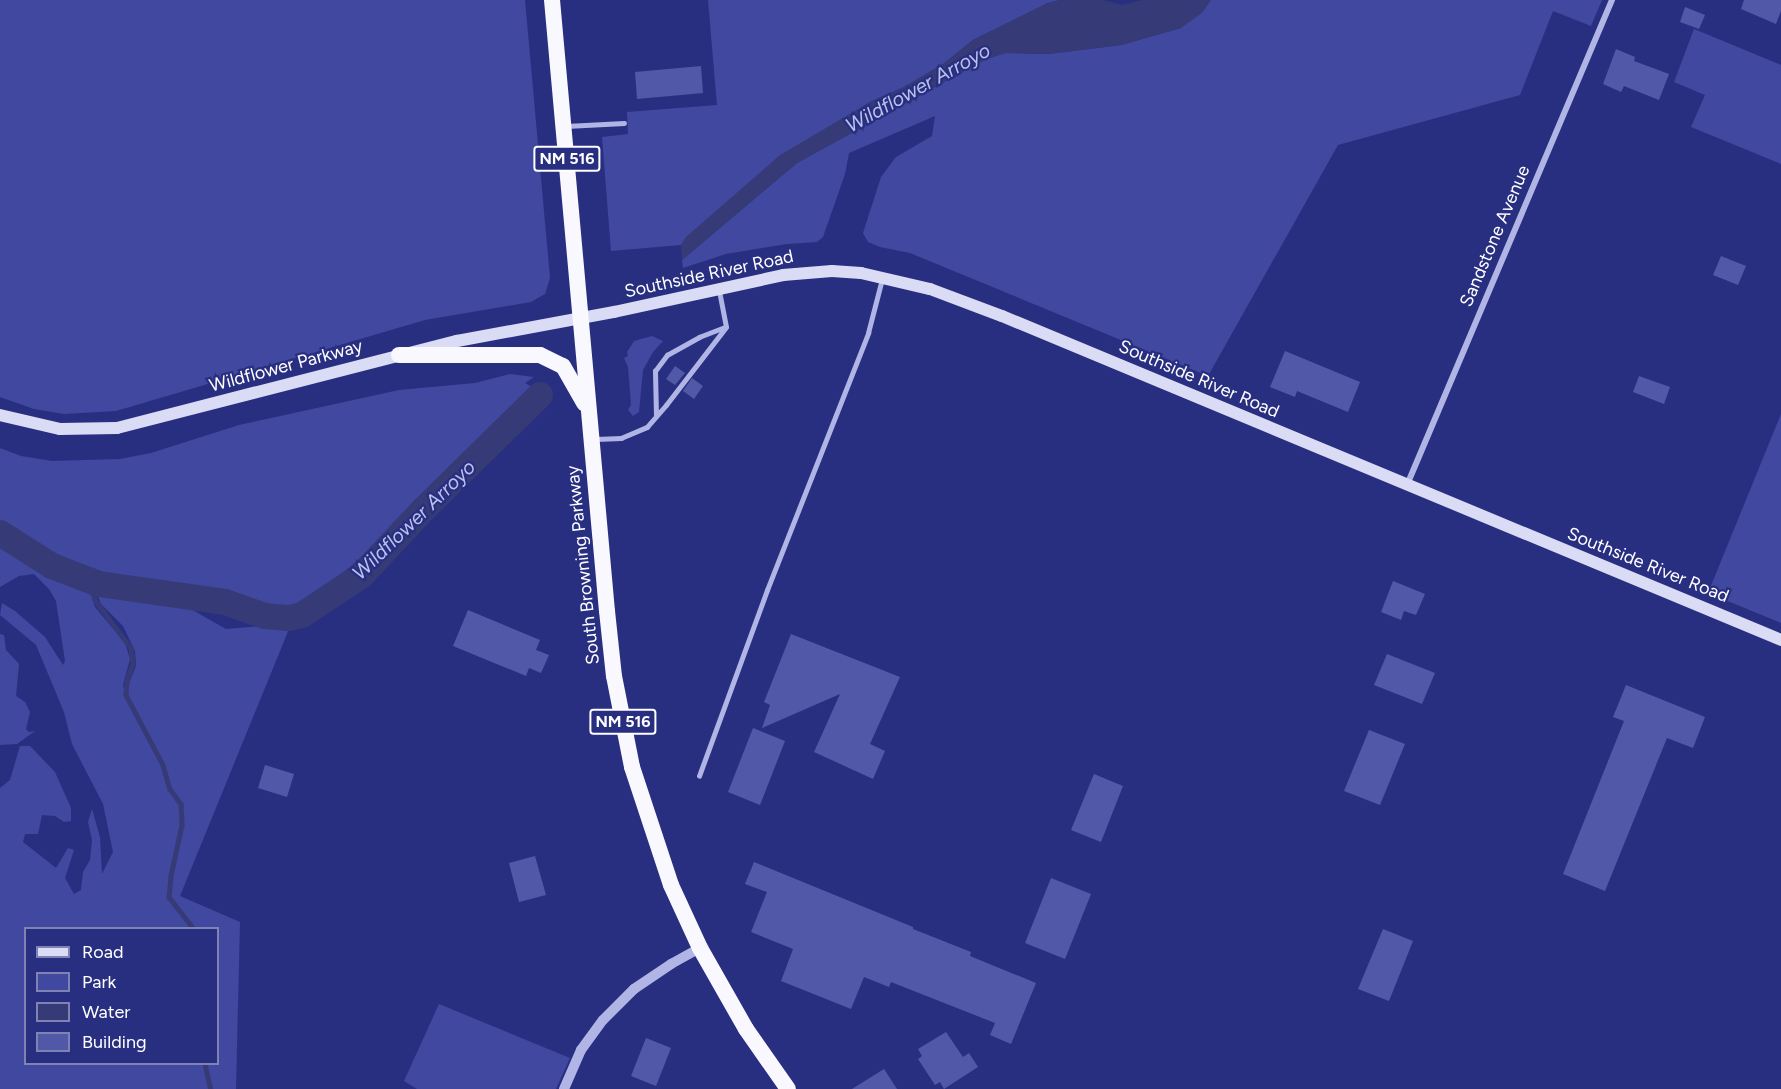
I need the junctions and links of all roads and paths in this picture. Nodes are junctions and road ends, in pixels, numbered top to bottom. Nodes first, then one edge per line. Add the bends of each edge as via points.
1 (552, 0) edge
2 (1612, 0) edge
3 (624, 123) dead end
4 (564, 127) junction
5 (883, 277) junction
6 (719, 288) junction
7 (582, 318) junction
8 (726, 327) junction
9 (399, 355) junction
10 (0, 414) edge
11 (589, 416) junction
12 (656, 416) junction
13 (591, 439) junction
14 (1407, 485) junction
15 (1781, 640) edge
16 (699, 776) dead end
17 (700, 948) junction
18 (564, 1089) edge
19 (788, 1089) edge

1 - 4 highway, South Browning Parkway / NM 516
2 - 14 street, Sandstone Avenue
3 - 4 lane
4 - 7 highway, South Browning Parkway / NM 516
5 - 6 main road, Southside River Road via 807,272
5 - 14 main road, Southside River Road via 930,289 1002,316
5 - 16 lane via 868,333
6 - 7 main road, Southside River Road
6 - 8 lane
7 - 9 main road, Wildflower Parkway
7 - 11 highway, South Browning Parkway / NM 516
8 - 12 lane
8 - 12 lane via 667,355 655,371
9 - 10 main road, Wildflower Parkway via 117,428 60,429
9 - 11 highway via 540,355 563,366
11 - 13 highway, South Browning Parkway / NM 516
12 - 13 lane via 646,427 621,438
13 - 17 highway, South Browning Parkway / NM 516 via 614,676 632,767 671,885
14 - 15 main road, Southside River Road
17 - 18 street via 634,989 603,1020 581,1050
17 - 19 highway, South Browning Parkway / NM 516 via 746,1029

